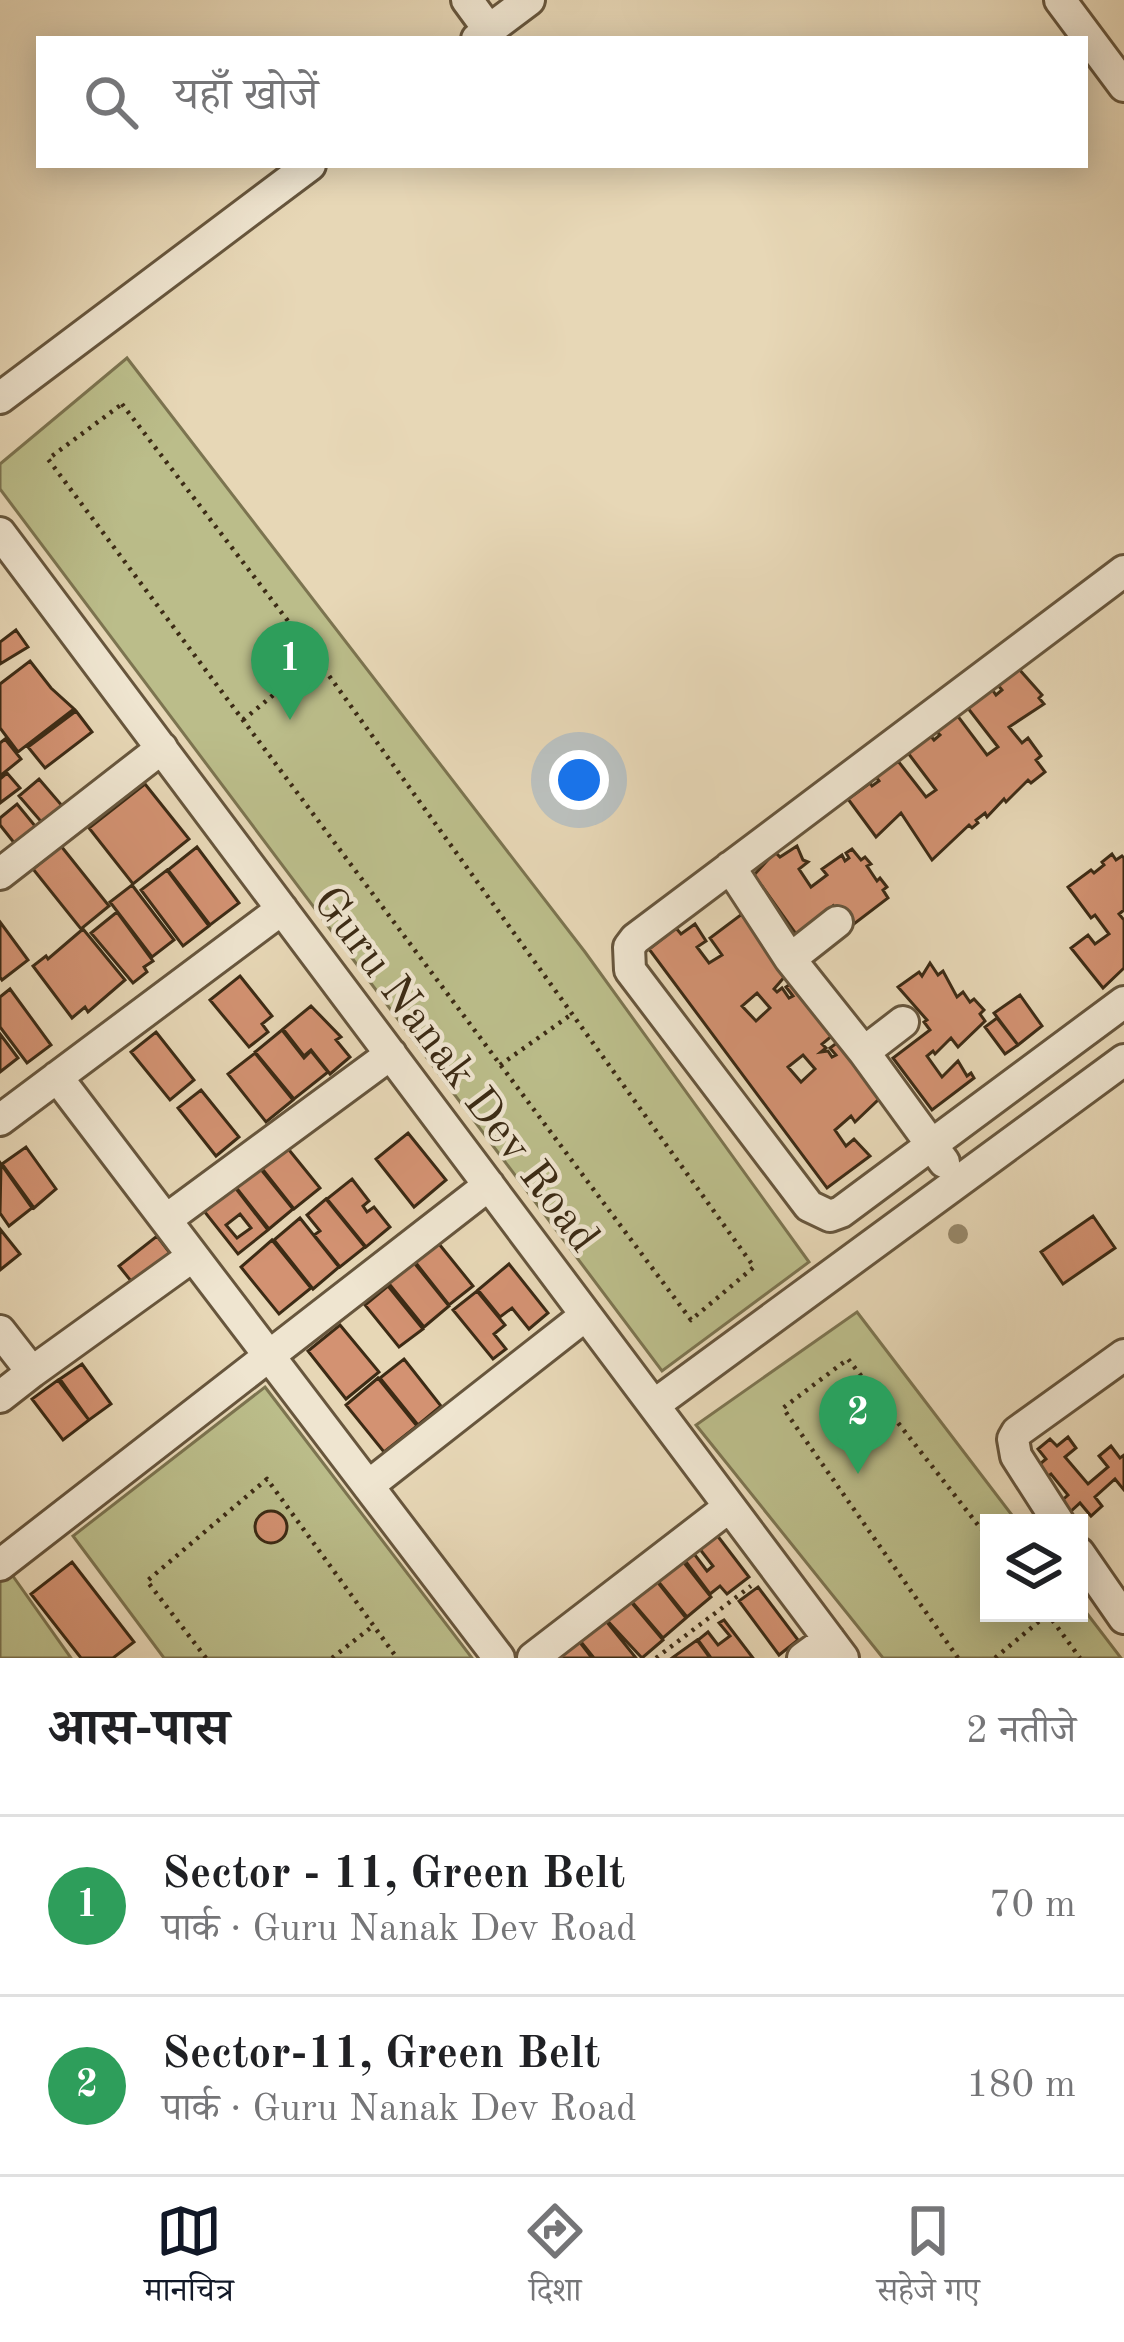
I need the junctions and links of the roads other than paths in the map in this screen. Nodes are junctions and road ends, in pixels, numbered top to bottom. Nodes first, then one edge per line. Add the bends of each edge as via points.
1 (466, 0) edge
2 (529, 0) edge
3 (1075, 5) edge
4 (483, 34) edge
5 (1124, 86) edge
6 (306, 168) edge
7 (0, 398) edge
8 (0, 532) edge
9 (1124, 571) edge
10 (161, 748) junction
11 (730, 866) junction
12 (0, 873) edge
13 (281, 909) junction
14 (836, 922) dead end
15 (790, 959) junction
16 (1124, 1002) edge
17 (904, 1022) dead end
18 (864, 1052) junction
19 (391, 1054) junction
20 (1122, 1065) edge
21 (57, 1077) junction
22 (0, 1120) edge
23 (932, 1146) junction
24 (958, 1182) junction
25 (489, 1185) junction
26 (167, 1219) junction
27 (193, 1256) junction
28 (586, 1315) junction
29 (0, 1331) edge
30 (1124, 1355) edge
31 (269, 1356) junction
32 (32, 1372) junction
33 (0, 1397) edge
34 (654, 1406) junction
35 (368, 1486) junction
36 (729, 1508) junction
37 (1053, 1514) edge
38 (1088, 1563) edge
39 (0, 1564) edge
40 (1118, 1598) edge
41 (836, 1648) edge
42 (499, 1658) edge
43 (532, 1658) edge
44 (803, 1658) edge

1 - 4 street
2 - 4 street
3 - 5 street
6 - 7 street
8 - 10 street, Guru Nanak Dev Road
9 - 11 street
10 - 12 street
10 - 13 street, Guru Nanak Dev Road
11 - 15 street
11 - 23 street via 635,939 630,970 819,1213 841,1213
13 - 19 street, Guru Nanak Dev Road
13 - 21 street
14 - 15 street
15 - 18 street
16 - 23 street
17 - 18 street
18 - 23 street
19 - 25 street, Guru Nanak Dev Road
19 - 26 street
20 - 24 street
21 - 22 street
21 - 26 street
23 - 24 street
24 - 34 street
25 - 28 street, Guru Nanak Dev Road
25 - 31 street
26 - 27 street
27 - 31 street
27 - 32 street
28 - 34 street, Guru Nanak Dev Road
28 - 35 street
29 - 32 street
30 - 37 street via 1012,1439
31 - 35 street
31 - 39 street
32 - 33 street
34 - 36 street, Guru Nanak Dev Road
35 - 42 street
36 - 41 street, Guru Nanak Dev Road
36 - 43 street
38 - 40 street
41 - 44 street

